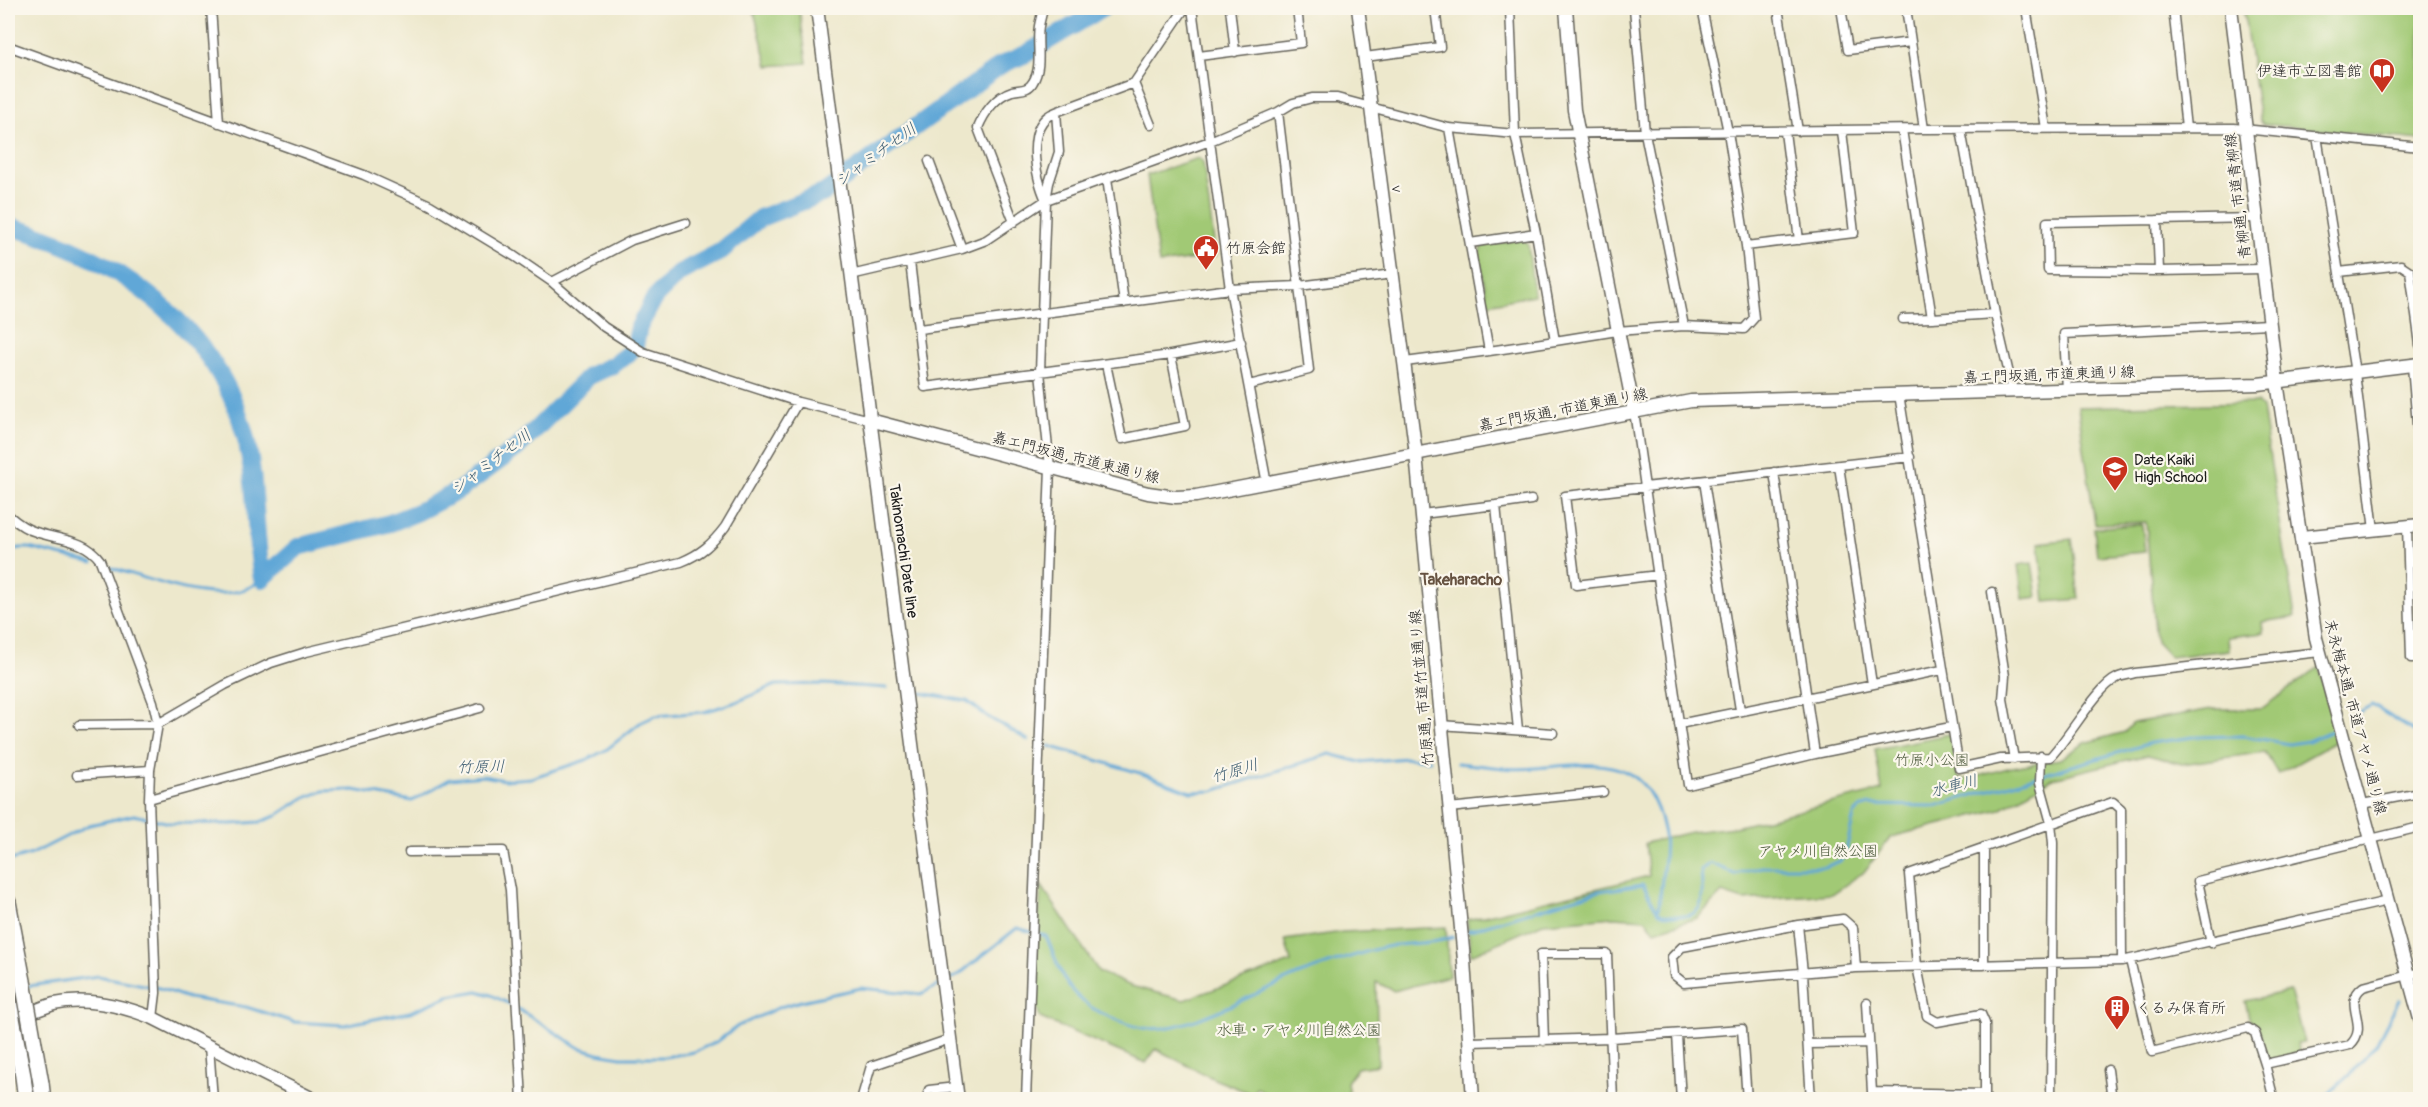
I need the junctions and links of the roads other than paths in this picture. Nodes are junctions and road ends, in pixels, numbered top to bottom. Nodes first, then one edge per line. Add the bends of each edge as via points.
1 (211, 8) edge
2 (817, 8) edge
3 (1043, 8) edge
4 (1185, 8) edge
5 (1191, 8) edge
6 (1230, 8) edge
7 (1297, 8) edge
8 (1358, 8) edge
9 (1435, 8) edge
10 (1510, 8) edge
11 (1566, 8) edge
12 (1634, 8) edge
13 (1702, 8) edge
14 (1778, 8) edge
15 (1841, 8) edge
16 (1906, 8) edge
17 (2026, 8) edge
18 (2173, 8) edge
19 (2231, 8) edge
20 (1911, 42) junction
21 (8, 46) edge
22 (1235, 52) junction
23 (1199, 56) junction
24 (1365, 57) junction
25 (1134, 83) junction
26 (1372, 108) junction
27 (1056, 112) junction
28 (1278, 112) junction
29 (219, 123) junction
30 (1151, 125) dead end
31 (1449, 128) junction
32 (2046, 128) junction
33 (2186, 128) junction
34 (1924, 129) junction
35 (2246, 129) junction
36 (1902, 130) junction
37 (1961, 130) junction
38 (1798, 131) junction
39 (1842, 131) junction
40 (1728, 132) junction
41 (1785, 132) junction
42 (1645, 133) junction
43 (1515, 134) junction
44 (1580, 134) junction
45 (2317, 136) junction
46 (1210, 141) junction
47 (2421, 147) edge
48 (929, 161) dead end
49 (1107, 178) junction
50 (1046, 201) junction
51 (2256, 218) junction
52 (2157, 220) junction
53 (1014, 222) junction
54 (686, 223) dead end
55 (1536, 233) junction
56 (1799, 240) junction
57 (1470, 243) junction
58 (1746, 246) junction
59 (962, 249) junction
60 (910, 262) junction
61 (2261, 269) junction
62 (2159, 270) junction
63 (2339, 272) junction
64 (1393, 274) junction
65 (851, 275) junction
66 (552, 282) junction
67 (1299, 286) junction
68 (1230, 290) junction
69 (1124, 303) junction
70 (1041, 314) junction
71 (1995, 314) junction
72 (1932, 318) junction
73 (1903, 320) dead end
74 (2269, 324) junction
75 (1684, 326) junction
76 (919, 330) junction
77 (1617, 331) junction
78 (1556, 341) junction
79 (1241, 342) junction
80 (2421, 345) edge
81 (1489, 351) junction
82 (1171, 355) junction
83 (1405, 362) junction
84 (1106, 364) junction
85 (2416, 365) edge
86 (1040, 372) junction
87 (2355, 373) junction
88 (2277, 382) junction
89 (1249, 385) junction
90 (2067, 390) junction
91 (2013, 391) junction
92 (1899, 394) junction
93 (798, 402) junction
94 (1634, 411) junction
95 (870, 420) junction
96 (1416, 454) junction
97 (1910, 457) junction
98 (2421, 460) edge
99 (1839, 466) junction
100 (1050, 467) junction
101 (1774, 472) junction
102 (1704, 481) junction
103 (1267, 484) junction
104 (1644, 488) junction
105 (1531, 500) dead end
106 (1496, 505) junction
107 (1422, 514) junction
108 (8, 515) edge
109 (2421, 525) edge
110 (2407, 526) junction
111 (2374, 530) junction
112 (2301, 537) junction
113 (1658, 575) junction
114 (1992, 592) dead end
115 (2320, 652) junction
116 (2421, 658) edge
117 (1942, 670) junction
118 (1872, 684) junction
119 (1807, 697) junction
120 (480, 708) dead end
121 (1740, 710) junction
122 (158, 724) junction
123 (1679, 724) junction
124 (79, 725) dead end
125 (1440, 725) junction
126 (1951, 728) junction
127 (1518, 730) junction
128 (1553, 733) dead end
129 (1815, 754) junction
130 (2041, 756) junction
131 (2014, 759) junction
132 (150, 770) junction
133 (77, 775) dead end
134 (1603, 792) dead end
135 (2421, 793) edge
136 (149, 799) junction
137 (2362, 804) junction
138 (1449, 808) junction
139 (2051, 823) junction
140 (2421, 827) edge
141 (2371, 838) junction
142 (1984, 848) junction
143 (410, 852) dead end
144 (2388, 901) junction
145 (8, 903) edge
146 (1797, 925) junction
147 (2211, 943) junction
148 (2126, 961) junction
149 (2051, 963) junction
150 (1984, 965) junction
151 (1917, 966) junction
152 (1856, 968) junction
153 (1803, 973) junction
154 (2414, 974) edge
155 (8, 997) edge
156 (1867, 1004) dead end
157 (153, 1018) junction
158 (2421, 1019) edge
159 (8, 1021) edge
160 (1677, 1035) junction
161 (1611, 1038) junction
162 (950, 1039) junction
163 (1544, 1041) junction
164 (1470, 1042) junction
165 (1869, 1042) junction
166 (1808, 1044) junction
167 (208, 1046) junction
168 (2265, 1064) junction
169 (2108, 1070) dead end
170 (957, 1093) edge
171 (1872, 1096) edge
172 (1984, 1097) edge
173 (26, 1100) edge
174 (43, 1100) edge
175 (213, 1100) edge
176 (315, 1100) edge
177 (522, 1100) edge
178 (861, 1100) edge
179 (927, 1100) edge
180 (1026, 1100) edge
181 (1473, 1100) edge
182 (1613, 1100) edge
183 (1681, 1100) edge
184 (1747, 1100) edge
185 (1811, 1100) edge
186 (2051, 1100) edge
187 (2112, 1100) edge
188 (2274, 1100) edge

1 - 29 street
2 - 65 street, Takinomachi Date line
3 - 53 street via 1038,67 1032,84 1022,91 1012,91 987,109 978,128
4 - 25 street
5 - 23 street
6 - 22 street
7 - 22 street via 1301,43
8 - 24 street
9 - 24 street via 1440,46
10 - 43 street
11 - 44 street via 1574,110
12 - 42 street
13 - 40 street
14 - 38 street
15 - 20 street via 1848,50
16 - 20 street
17 - 32 street
18 - 33 street
19 - 35 street, 青柳通, 市道青柳線
20 - 34 street
21 - 29 street
22 - 23 street
23 - 46 street
24 - 26 street
25 - 27 street
25 - 30 street
26 - 28 street via 1337,98 1312,98
26 - 31 street
26 - 64 street, ｖ
27 - 50 street via 1059,152
27 - 50 street via 1043,121 1035,152 1037,181
28 - 46 street
28 - 67 street
29 - 66 street via 392,186 465,225
31 - 43 street
31 - 57 street
32 - 33 street
32 - 37 street
33 - 35 street
34 - 36 street
34 - 37 street
35 - 45 street
35 - 51 street, 青柳通, 市道青柳線
36 - 39 street
36 - 72 street
37 - 71 street
38 - 39 street
38 - 41 street
39 - 56 street via 1854,233
40 - 41 street
40 - 42 street
40 - 58 street
41 - 56 street
42 - 44 street
42 - 75 street
43 - 44 street
43 - 55 street
44 - 77 street
45 - 47 street
45 - 63 street
46 - 49 street
46 - 68 street
48 - 59 street
49 - 50 street
49 - 69 street
50 - 53 street
50 - 70 street
51 - 52 street
51 - 61 street, 青柳通, 市道青柳線
52 - 62 street
52 - 62 street via 2047,222 2048,270
53 - 59 street via 986,240
54 - 66 street via 632,240
55 - 57 street
55 - 78 street
56 - 58 street
57 - 81 street
58 - 75 street via 1754,318 1744,329
59 - 60 street
60 - 65 street
60 - 76 street
61 - 62 street
61 - 74 street, 青柳通, 市道青柳線
63 - 80 street via 2401,265 2410,271
63 - 87 street
64 - 67 street
64 - 83 street, 竹原通, 市道竹並通り線
65 - 95 street, Takinomachi Date line
66 - 93 street via 604,327 643,352
67 - 68 street
67 - 89 street via 1309,370
68 - 69 street
68 - 79 street
69 - 70 street
70 - 76 street
70 - 86 street
71 - 72 street
71 - 91 street
72 - 73 street
74 - 88 street, 青柳通, 市道青柳線
74 - 90 street via 2064,334
75 - 77 street
76 - 86 street via 925,387
77 - 78 street
77 - 94 street
78 - 81 street
79 - 82 street
79 - 89 street
81 - 83 street
82 - 84 street
82 - 84 street via 1185,426 1122,439
83 - 96 street, 竹原通, 市道竹並通り線
84 - 86 street
85 - 87 street, 嘉エ門坂通, 市道東通り線
85 - 98 street
86 - 100 street
87 - 88 street, 嘉エ門坂通, 市道東通り線
87 - 111 street
88 - 90 street, 嘉エ門坂通, 市道東通り線
88 - 112 street, 末永梅本通, 市道アヤメ通り線
89 - 103 street
90 - 91 street, 嘉エ門坂通, 市道東通り線
91 - 92 street, 嘉エ門坂通, 市道東通り線
92 - 94 street, 嘉エ門坂通, 市道東通り線 via 1691,401
92 - 97 street
93 - 95 street
93 - 122 street via 724,527 699,555 306,652 271,663 225,685
94 - 96 street, 嘉エ門坂通, 市道東通り線
94 - 104 street
95 - 100 street, 嘉エ門坂通, 市道東通り線
95 - 162 street, Takinomachi Date line
96 - 103 street, 嘉エ門坂通, 市道東通り線
96 - 107 street, 竹原通, 市道竹並通り線
97 - 99 street
97 - 117 street
99 - 101 street
99 - 118 street
100 - 103 street, 嘉エ門坂通, 市道東通り線 via 1176,497
100 - 180 street
101 - 102 street
101 - 119 street
102 - 104 street
102 - 121 street
104 - 113 street
104 - 113 street via 1565,496 1576,585
105 - 106 street
106 - 107 street
106 - 127 street
107 - 125 street, 竹原通, 市道竹並通り線
108 - 122 street via 34,532 82,545 100,560
109 - 110 street
110 - 111 street
110 - 116 street via 2410,658
111 - 112 street
112 - 115 street, 末永梅本通, 市道アヤメ通り線
113 - 123 street
114 - 131 street via 2005,676 2003,699
115 - 130 street via 2116,678 2105,686 2063,744 2050,757
115 - 137 street, 末永梅本通, 市道アヤメ通り線
117 - 118 street
117 - 126 street
118 - 119 street
119 - 121 street
119 - 129 street
120 - 136 street
121 - 123 street
122 - 124 street
122 - 132 street
123 - 129 street via 1688,785
125 - 127 street
125 - 138 street, 竹原通, 市道竹並通り線
126 - 129 street
126 - 131 street via 1959,768
127 - 128 street
130 - 131 street
130 - 139 street via 2040,779
132 - 133 street
132 - 136 street
134 - 138 street
135 - 137 street
136 - 157 street via 156,993
137 - 141 street, 末永梅本通, 市道アヤメ通り線
138 - 164 street, 竹原通, 市道竹並通り線
139 - 142 street
139 - 148 street via 2113,802 2121,809
139 - 149 street
140 - 141 street
141 - 144 street, 末永梅本通, 市道アヤメ通り線
141 - 147 street via 2198,880
142 - 150 street
142 - 151 street via 1909,874
143 - 177 street via 503,851 511,900
144 - 147 street
144 - 154 street, 末永梅本通, 市道アヤメ通り線
145 - 174 highway, bridge
146 - 152 street via 1843,919 1853,928
146 - 153 street
146 - 153 street via 1682,947 1672,957 1674,975 1684,983
147 - 148 street
148 - 149 street
148 - 168 street via 2152,1052 2248,1028 2255,1033
149 - 150 street
149 - 186 street
150 - 151 street
151 - 152 street
151 - 172 street via 1927,1016 1937,1022 1981,1014 1985,1023
152 - 153 street
153 - 166 street
154 - 158 street, 末永梅本通, 市道アヤメ通り線
154 - 168 street via 2356,992 2359,1032 2350,1045
155 - 173 highway, bridge
156 - 165 street
157 - 159 street via 128,1008 80,1002 54,1004
157 - 167 street
160 - 161 street
160 - 183 street
160 - 184 street via 1742,1029
161 - 163 street
161 - 163 street via 1607,954 1541,954
161 - 182 street
162 - 170 street, Takinomachi Date line
162 - 178 street via 871,1066
163 - 164 street
164 - 181 street, 竹原通, 市道竹並通り線
165 - 166 street
165 - 171 street
166 - 185 street
167 - 175 street
167 - 176 street
168 - 188 street
169 - 187 street
170 - 179 street via 929,1090
171 - 172 street

